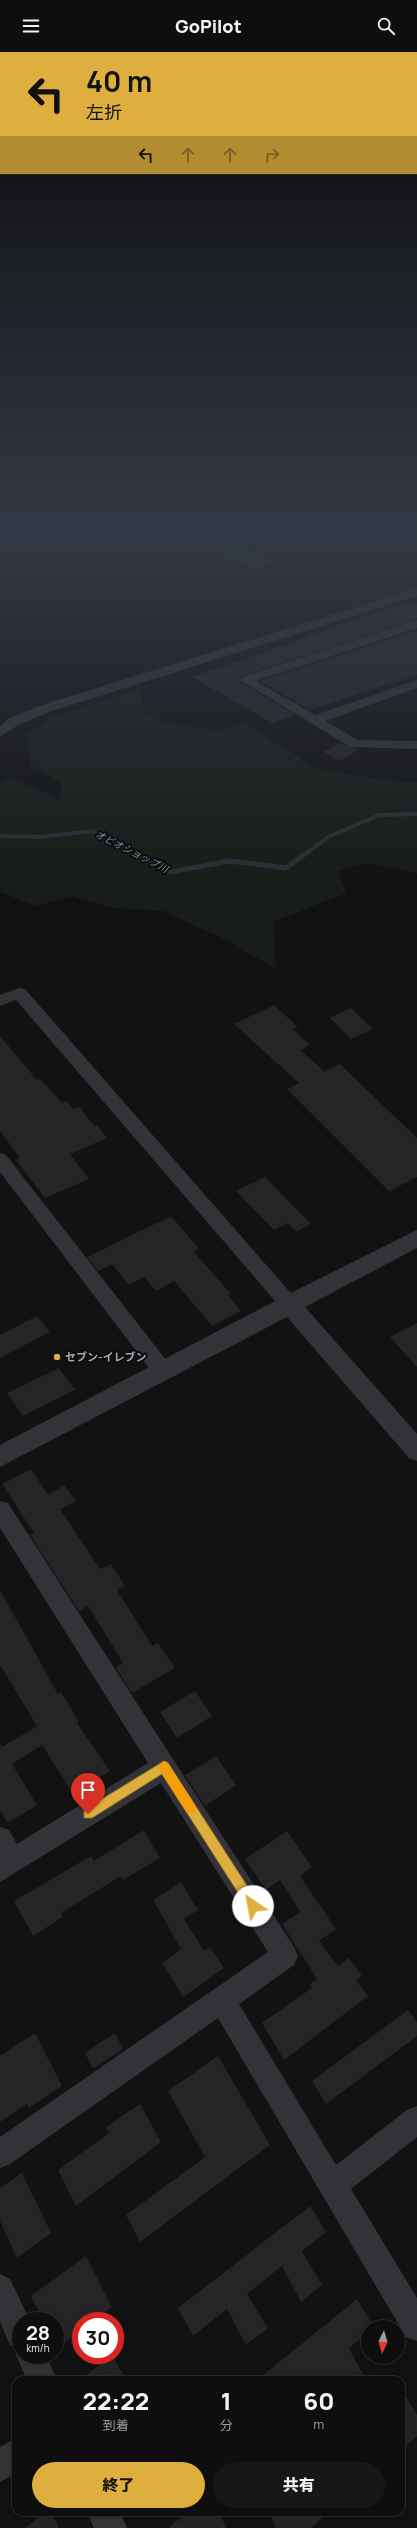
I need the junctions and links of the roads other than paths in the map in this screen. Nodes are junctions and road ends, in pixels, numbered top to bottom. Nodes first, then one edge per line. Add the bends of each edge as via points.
1 (246, 646) edge
2 (351, 646) edge
3 (417, 685) edge
4 (314, 720) junction
5 (0, 733) edge
6 (417, 745) edge
7 (0, 1001) edge
8 (0, 1159) edge
9 (417, 1238) edge
10 (289, 1304) junction
11 (163, 1371) junction
12 (417, 1451) edge
13 (0, 1457) edge
14 (0, 1510) edge
15 (164, 1767) junction
16 (0, 1839) edge
17 (6, 1865) edge
18 (222, 2000) junction
19 (417, 2120) edge
20 (0, 2154) edge
21 (333, 2185) junction
22 (0, 2289) edge
23 (12, 2315) edge
24 (417, 2326) edge
25 (35, 2364) edge
26 (40, 2376) edge
27 (12, 2457) edge
28 (0, 2466) edge
29 (105, 2516) edge
30 (111, 2528) edge

1 - 5 street via 44,709 13,722
2 - 4 street via 246,680
3 - 4 street
4 - 6 street via 354,744
7 - 10 street via 20,993
8 - 11 street
9 - 10 street
10 - 11 street
10 - 12 street
11 - 13 street
14 - 15 street
15 - 17 street
15 - 18 street via 285,1956
16 - 17 street
18 - 20 street
18 - 21 street
19 - 21 street
21 - 24 street
22 - 23 street
25 - 26 street
27 - 28 street
29 - 30 street

